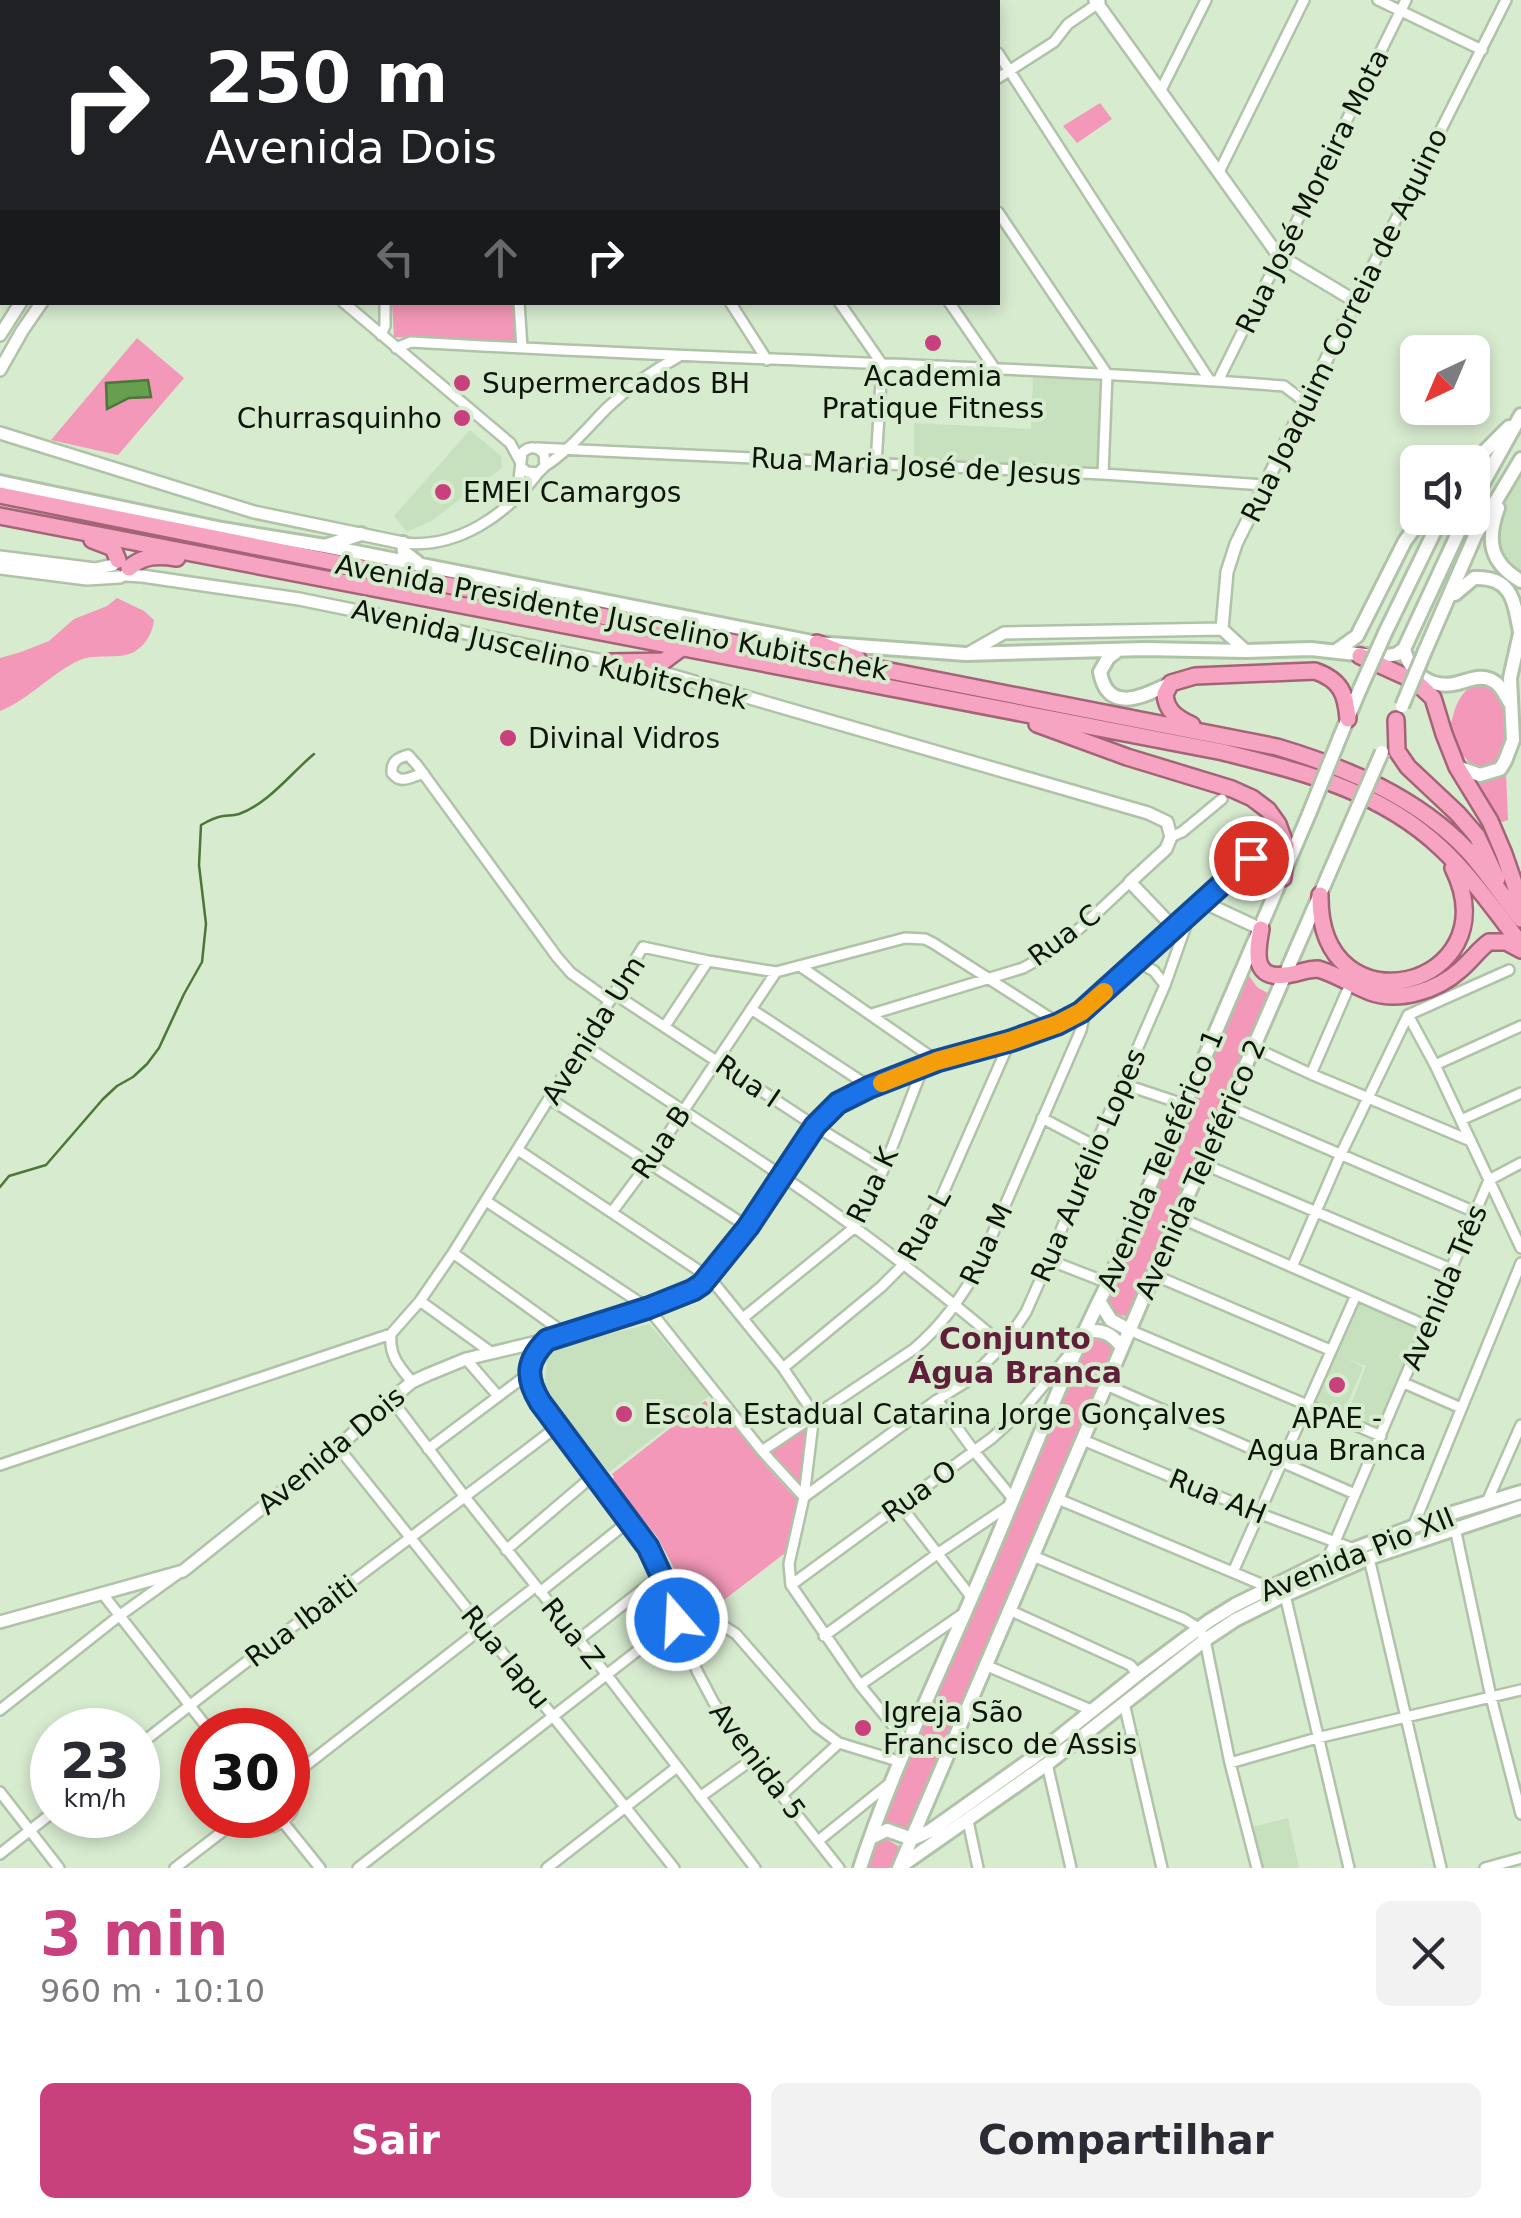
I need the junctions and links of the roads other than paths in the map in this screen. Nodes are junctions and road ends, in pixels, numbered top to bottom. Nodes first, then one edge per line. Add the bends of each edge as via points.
1 (1206, 0) edge
2 (1304, 0) edge
3 (1378, 0) edge
4 (1406, 0) edge
5 (1506, 0) edge
6 (1098, 2) edge
7 (1400, 11) junction
8 (1482, 50) junction
9 (1000, 56) edge
10 (1009, 71) junction
11 (1000, 77) edge
12 (1161, 90) junction
13 (1219, 172) junction
14 (1000, 215) edge
15 (1278, 256) junction
16 (1355, 301) junction
17 (19, 305) edge
18 (37, 305) edge
19 (346, 305) edge
20 (384, 305) edge
21 (519, 305) edge
22 (732, 305) edge
23 (841, 305) edge
24 (951, 305) edge
25 (0, 335) edge
26 (381, 335) junction
27 (396, 348) junction
28 (522, 348) junction
29 (637, 353) junction
30 (680, 356) junction
31 (766, 360) junction
32 (882, 364) junction
33 (995, 369) junction
34 (0, 370) edge
35 (1108, 374) junction
36 (646, 375) junction
37 (1214, 381) junction
38 (1305, 402) junction
39 (1521, 415) edge
40 (0, 433) edge
41 (510, 443) junction
42 (1490, 446) edge
43 (533, 448) junction
44 (567, 448) junction
45 (1521, 458) edge
46 (520, 464) junction
47 (876, 465) junction
48 (542, 470) junction
49 (1490, 470) edge
50 (1512, 473) junction
51 (1102, 474) junction
52 (0, 482) edge
53 (1264, 485) junction
54 (0, 495) edge
55 (510, 504) junction
56 (0, 516) edge
57 (51, 525) junction
58 (332, 528) junction
59 (361, 534) junction
60 (1408, 535) edge
61 (1432, 535) edge
62 (1457, 535) edge
63 (403, 543) junction
64 (328, 545) junction
65 (0, 557) edge
66 (250, 562) junction
67 (424, 566) junction
68 (0, 568) edge
69 (125, 570) junction
70 (1521, 581) edge
71 (1447, 604) junction
72 (1222, 629) junction
73 (1520, 630) edge
74 (1175, 632) junction
75 (817, 643) junction
76 (683, 647) junction
77 (1404, 649) junction
78 (1117, 650) junction
79 (1145, 650) junction
80 (1336, 651) junction
81 (1246, 652) junction
82 (966, 654) junction
83 (1360, 656) junction
84 (610, 662) joint
85 (666, 667) junction
86 (886, 670) junction
87 (1171, 682) junction
88 (1510, 703) junction
89 (992, 707) junction
90 (1399, 713) junction
91 (1348, 719) junction
92 (1224, 744) junction
93 (1457, 768) junction
94 (424, 774) junction
95 (1222, 799) dead end
96 (1171, 838) junction
97 (1268, 844) dead end
98 (1444, 851) junction
99 (1283, 878) junction
100 (1130, 882) junction
101 (1320, 895) junction
102 (1203, 902) junction
103 (1516, 904) edge
104 (1190, 914) junction
105 (1521, 919) edge
106 (1174, 928) junction
107 (1261, 929) junction
108 (1521, 947) edge
109 (708, 961) junction
110 (1138, 962) junction
111 (800, 966) junction
112 (1509, 970) dead end
113 (776, 972) junction
114 (1285, 976) junction
115 (990, 978) junction
116 (1166, 985) junction
117 (1347, 991) dead end
118 (612, 997) junction
119 (751, 1009) junction
120 (1081, 1012) junction
121 (872, 1014) junction
122 (1408, 1015) junction
123 (1058, 1024) junction
124 (664, 1026) junction
125 (1521, 1026) edge
126 (1010, 1041) junction
127 (583, 1044) junction
128 (1254, 1047) junction
129 (716, 1060) junction
130 (937, 1061) junction
131 (1435, 1065) junction
132 (923, 1066) junction
133 (1311, 1074) junction
134 (1123, 1084) junction
135 (870, 1087) junction
136 (1521, 1093) edge
137 (550, 1098) junction
138 (1368, 1098) junction
139 (1183, 1104) junction
140 (1228, 1106) junction
141 (682, 1111) junction
142 (1042, 1118) junction
143 (1461, 1120) junction
144 (815, 1126) junction
145 (1471, 1142) junction
146 (1095, 1146) junction
147 (518, 1150) junction
148 (1340, 1156) junction
149 (650, 1162) junction
150 (1521, 1163) edge
151 (1202, 1164) junction
152 (884, 1168) junction
153 (780, 1175) junction
154 (1489, 1180) junction
155 (486, 1201) junction
156 (612, 1212) junction
157 (1318, 1212) junction
158 (1475, 1212) junction
159 (1178, 1217) junction
160 (748, 1227) junction
161 (855, 1227) junction
162 (1521, 1248) edge
163 (453, 1253) junction
164 (1049, 1260) junction
165 (1521, 1263) edge
166 (904, 1264) junction
167 (1292, 1267) junction
168 (1451, 1269) junction
169 (1154, 1275) junction
170 (710, 1278) junction
171 (1108, 1282) junction
172 (1356, 1295) junction
173 (420, 1300) junction
174 (1099, 1301) junction
175 (956, 1306) junction
176 (648, 1308) junction
177 (743, 1318) junction
178 (1427, 1326) junction
179 (1130, 1330) junction
180 (391, 1334) junction
181 (568, 1335) junction
182 (1080, 1338) junction
183 (547, 1340) junction
184 (1002, 1345) junction
185 (1122, 1347) junction
186 (1330, 1350) junction
187 (492, 1353) junction
188 (466, 1359) junction
189 (783, 1368) junction
190 (528, 1374) junction
191 (412, 1382) junction
192 (1404, 1383) junction
193 (1106, 1384) junction
194 (1060, 1388) junction
195 (1041, 1390) junction
196 (498, 1396) junction
197 (390, 1399) junction
198 (937, 1400) junction
199 (1306, 1405) junction
200 (1461, 1408) junction
201 (814, 1414) junction
202 (1521, 1425) edge
203 (558, 1426) junction
204 (1380, 1436) junction
205 (1083, 1440) junction
206 (338, 1447) junction
207 (428, 1448) junction
208 (762, 1451) junction
209 (974, 1451) junction
210 (1281, 1461) junction
211 (0, 1465) edge
212 (594, 1474) junction
213 (1521, 1492) edge
214 (1356, 1494) junction
215 (465, 1497) junction
216 (804, 1497) junction
217 (1058, 1499) junction
218 (1013, 1502) junction
219 (1422, 1502) junction
220 (1486, 1504) junction
221 (900, 1505) junction
222 (1521, 1507) edge
223 (1258, 1513) junction
224 (1436, 1518) junction
225 (629, 1521) junction
226 (1412, 1527) junction
227 (1455, 1528) junction
228 (412, 1538) junction
229 (1336, 1541) junction
230 (1355, 1549) junction
231 (506, 1550) junction
232 (938, 1554) junction
233 (1033, 1556) junction
234 (1369, 1558) junction
235 (1328, 1559) junction
236 (183, 1570) junction
237 (1234, 1572) junction
238 (661, 1575) junction
239 (791, 1585) junction
240 (1268, 1586) junction
241 (538, 1590) junction
242 (102, 1593) junction
243 (1284, 1594) junction
244 (972, 1598) junction
245 (1008, 1610) junction
246 (965, 1613) junction
247 (675, 1615) junction
248 (120, 1616) junction
249 (0, 1622) edge
250 (483, 1628) junction
251 (940, 1630) junction
252 (1202, 1634) junction
253 (824, 1636) junction
254 (953, 1639) junction
255 (578, 1640) junction
256 (985, 1665) junction
257 (1138, 1674) junction
258 (607, 1675) junction
259 (860, 1686) junction
260 (1521, 1690) edge
261 (1491, 1698) junction
262 (1124, 1703) junction
263 (188, 1706) junction
264 (0, 1710) edge
265 (1091, 1710) junction
266 (554, 1717) junction
267 (1406, 1720) junction
268 (160, 1728) edge
269 (1317, 1738) junction
270 (839, 1744) junction
271 (908, 1744) junction
272 (310, 1759) edge
273 (752, 1759) junction
274 (901, 1762) junction
275 (1230, 1762) junction
276 (1046, 1764) junction
277 (677, 1767) junction
278 (894, 1780) junction
279 (0, 1792) edge
280 (782, 1794) junction
281 (700, 1797) junction
282 (625, 1808) junction
283 (924, 1812) junction
284 (1521, 1814) edge
285 (968, 1821) junction
286 (938, 1825) junction
287 (29, 1831) junction
288 (212, 1838) edge
289 (296, 1838) edge
290 (871, 1838) junction
291 (912, 1839) junction
292 (818, 1841) junction
293 (0, 1854) edge
294 (1521, 1858) edge
295 (858, 1866) edge
296 (60, 1868) edge
297 (176, 1868) edge
298 (320, 1868) edge
299 (358, 1868) edge
300 (547, 1868) edge
301 (674, 1868) edge
302 (755, 1868) edge
303 (840, 1868) edge
304 (899, 1868) edge
305 (978, 1868) edge
306 (1071, 1868) edge
307 (1162, 1868) edge
308 (1256, 1868) edge
309 (1349, 1868) edge
310 (1442, 1868) edge
311 (1486, 1868) edge

1 - 12 street
2 - 13 street
3 - 7 street
4 - 7 street, Rua José Moreira Mota
5 - 8 street, Rua Joaquim Correia de Aquino
6 - 10 street
6 - 12 street
7 - 8 street
7 - 15 street, Rua José Moreira Mota
8 - 16 street, Rua Joaquim Correia de Aquino
9 - 10 street
10 - 11 street
10 - 37 street
12 - 13 street
13 - 15 street
14 - 35 street
15 - 16 street
15 - 37 street, Rua José Moreira Mota
16 - 38 street, Rua Joaquim Correia de Aquino
17 - 25 street
18 - 34 street
19 - 26 street
20 - 26 street
21 - 28 street
22 - 31 street
23 - 32 street
24 - 33 street
26 - 27 street
27 - 28 street via 411,342
27 - 41 street
28 - 29 street
29 - 30 street
29 - 36 street
30 - 31 street
30 - 36 street
31 - 32 street
32 - 33 street
32 - 47 street
33 - 35 street
35 - 37 street
35 - 51 street
36 - 44 street
37 - 38 street via 1284,386
38 - 53 street, Rua Joaquim Correia de Aquino
39 - 42 main road
39 - 49 main road
40 - 58 street via 254,512
41 - 43 street, Rua Maria José de Jesus
41 - 46 street
43 - 44 street, Rua Maria José de Jesus
43 - 46 street via 522,453
43 - 48 street via 546,458
44 - 47 street, Rua Maria José de Jesus
44 - 48 street
45 - 50 main road
46 - 48 street via 530,474
46 - 55 street
47 - 51 street, Rua Maria José de Jesus
48 - 55 street
50 - 70 main road via 1491,542 1496,560
50 - 71 main road, Avenida Teleférico 2
51 - 53 street, Rua Maria José de Jesus
52 - 64 main road, Avenida Presidente Juscelino Kubitschek
53 - 72 street, Rua Joaquim Correia de Aquino via 1230,558
54 - 86 highway, Avenida Presidente Juscelino Kubitschek
55 - 63 street via 448,540
56 - 57 highway, Avenida Presidente Juscelino Kubitschek
57 - 66 highway, Avenida Presidente Juscelino Kubitschek
57 - 69 highway via 108,545
58 - 59 street
58 - 64 main road via 336,536
59 - 63 street
59 - 64 main road
60 - 80 main road via 1358,636
61 - 91 main road, Avenida Teleférico 1, bridge
62 - 77 main road
63 - 67 main road via 407,555
64 - 67 main road, Avenida Presidente Juscelino Kubitschek
65 - 69 street
66 - 69 highway via 158,556
66 - 76 highway, Avenida Presidente Juscelino Kubitschek
67 - 75 main road, Avenida Presidente Juscelino Kubitschek
68 - 69 street via 87,579
69 - 84 street, Avenida Juscelino Kubitschek
71 - 73 main road via 1474,578 1496,579 1508,590
71 - 90 main road, Avenida Teleférico 2, bridge
72 - 74 street, Avenida Presidente Juscelino Kubitschek
72 - 81 street
73 - 88 main road
74 - 79 street
74 - 82 street, Avenida Presidente Juscelino Kubitschek via 1004,633
75 - 82 main road, Avenida Presidente Juscelino Kubitschek
75 - 86 highway
76 - 85 highway
76 - 89 highway, Avenida Presidente Juscelino Kubitschek
77 - 83 main road via 1390,657
77 - 88 main road via 1406,660 1434,684 1485,678
78 - 79 main road, Avenida Presidente Juscelino Kubitschek
78 - 82 main road, Avenida Presidente Juscelino Kubitschek
78 - 87 main road via 1100,672 1114,696 1130,699
79 - 81 main road, Avenida Presidente Juscelino Kubitschek
80 - 81 main road, Avenida Presidente Juscelino Kubitschek
80 - 83 main road, Avenida Presidente Juscelino Kubitschek
83 - 93 highway via 1427,690
84 - 85 highway
85 - 96 street, Avenida Juscelino Kubitschek via 1148,813 1167,822
86 - 92 highway, Avenida Presidente Juscelino Kubitschek
87 - 91 highway via 1316,671 1342,690
87 - 92 highway via 1168,708
88 - 93 main road via 1514,740 1500,769 1480,776
89 - 92 highway, Avenida Presidente Juscelino Kubitschek
89 - 99 highway via 1252,798 1278,824 1286,846
90 - 101 main road, Avenida Teleférico 2, bridge
90 - 103 highway via 1398,751 1476,836
91 - 99 main road, Avenida Teleférico 1, bridge
92 - 98 highway via 1353,790 1398,814
92 - 103 highway via 1277,747 1325,762 1406,801 1468,852
93 - 103 highway via 1490,821
94 - 94 street, Rua I via 402,780 392,773 393,764 408,755
94 - 118 street, Rua I via 556,956
95 - 96 street, Rua C
96 - 100 street, Rua C
97 - 102 street, Avenida Dois
98 - 101 highway via 1459,881 1463,922 1450,954 1418,978 1378,981 1343,962 1328,942
98 - 108 highway
99 - 107 main road, Avenida Teleférico 1
100 - 106 street
100 - 115 street, Rua C via 1058,948
101 - 114 main road, Avenida Teleférico 2
102 - 104 street, Avenida Dois
102 - 107 street
103 - 105 highway
104 - 106 street, Avenida Dois
104 - 116 street, Rua Aurélio Lopes
106 - 110 street, Avenida Dois
107 - 114 highway via 1261,968
107 - 139 main road, Avenida Teleférico 1
108 - 114 highway via 1489,942 1457,974 1406,996 1374,993 1318,969
109 - 113 street, Avenida Um
109 - 118 street, Avenida Um via 643,947
109 - 124 street
110 - 116 street
110 - 120 street, Avenida Dois
111 - 113 street, Avenida Um
111 - 115 street, Avenida Um via 926,938
111 - 121 street
112 - 122 street
113 - 119 street, Rua B
114 - 128 main road, Avenida Teleférico 2
115 - 121 street, Rua C
115 - 123 street, Avenida Um
116 - 134 street, Rua Aurélio Lopes
117 - 133 street
118 - 124 street, Rua I
118 - 127 street, Avenida Um
119 - 129 street, Rua B
119 - 135 street
120 - 123 street, Avenida Dois
120 - 142 street, Rua M via 1081,1030
121 - 130 street
122 - 131 street
122 - 138 street
123 - 126 street, Avenida Dois
124 - 129 street, Rua I
125 - 131 street
126 - 130 street, Avenida Dois
126 - 166 street, Rua L via 940,1200
127 - 137 street, Avenida Um
127 - 141 street
128 - 133 street
128 - 140 main road, Avenida Teleférico 2
129 - 141 street, Rua B
129 - 144 street, Rua I
130 - 132 street, Avenida Dois
131 - 143 street
132 - 135 street, Avenida Dois
132 - 152 street, Rua K
133 - 138 street
134 - 139 street
134 - 146 street, Rua Aurélio Lopes
135 - 144 street, Avenida Dois via 838,1103
136 - 143 street
137 - 147 street, Avenida Um
137 - 149 street
138 - 145 street
138 - 148 street
139 - 171 main road, Avenida Teleférico 1
140 - 148 street
140 - 151 main road, Avenida Teleférico 2
141 - 149 street, Rua B
141 - 153 street
142 - 146 street
142 - 175 street, Rua M
143 - 145 street
144 - 152 street, Rua I
144 - 153 street, Avenida Dois
145 - 154 street
146 - 164 street, Rua Aurélio Lopes
147 - 155 street, Avenida Um
147 - 156 street
148 - 157 street
148 - 158 street
149 - 156 street, Rua B
149 - 160 street
150 - 154 street
151 - 157 street
151 - 159 main road, Avenida Teleférico 2
152 - 161 street, Rua K
153 - 160 street, Avenida Dois
153 - 161 street
154 - 158 street, Avenida Três
154 - 162 street
155 - 163 street, Avenida Um
155 - 176 street
156 - 170 street
157 - 167 street
157 - 168 street
158 - 168 street, Avenida Três
159 - 167 street
159 - 169 main road, Avenida Teleférico 2
160 - 170 street, Avenida Dois
161 - 166 street
161 - 177 street, Rua K
163 - 173 street, Avenida Um
163 - 181 street
164 - 171 street
164 - 184 street, Rua Aurélio Lopes via 1026,1312
165 - 200 street
166 - 175 street
166 - 189 street, Rua L
167 - 172 street
168 - 178 street, Avenida Três
169 - 179 main road, Avenida Teleférico 2
169 - 186 street
170 - 176 street, Avenida Dois
170 - 177 street
171 - 174 main road, Avenida Teleférico 1
172 - 178 street
172 - 186 street
173 - 180 street, Avenida Um
173 - 187 street
174 - 179 main road via 1111,1320
174 - 182 main road, Avenida Teleférico 1
175 - 184 street
175 - 201 street, Rua M via 914,1349
176 - 181 street, Avenida Dois
176 - 208 street
177 - 189 street
178 - 192 street, Avenida Três
179 - 185 main road, Avenida Teleférico 2
179 - 199 street
180 - 191 street via 391,1354
180 - 211 street
181 - 183 street, Avenida Dois
182 - 185 main road via 1097,1330
182 - 194 main road, Avenida Teleférico 1
182 - 195 street, Rua O
183 - 187 street, Avenida Dois
183 - 190 street
184 - 198 street, Rua Aurélio Lopes via 970,1380
185 - 193 main road, Avenida Teleférico 2
186 - 199 street
187 - 188 street, Avenida Dois
188 - 191 street, Avenida Dois
188 - 196 street
189 - 201 street
190 - 196 street
190 - 203 street, Avenida 5
191 - 197 street, Avenida Dois
192 - 200 street
192 - 204 street, Avenida Três
193 - 205 main road, Avenida Teleférico 2
193 - 210 street
194 - 195 street
194 - 218 main road, Avenida Teleférico 1
195 - 209 street, Rua O
196 - 207 street
197 - 206 street, Avenida Dois
197 - 207 street, Rua Z
198 - 209 street
198 - 216 street, Rua Aurélio Lopes
199 - 204 street
199 - 210 street
200 - 219 street
201 - 208 street, Rua M
201 - 216 street
202 - 220 street
203 - 212 street, Avenida 5
203 - 215 street, Rua Ibaiti
204 - 214 street, Avenida Três
205 - 217 main road, Avenida Teleférico 2
205 - 223 street, Rua AH
206 - 228 street, Rua Iapu
206 - 236 street, Avenida Dois
207 - 215 street, Rua Z
208 - 216 street
209 - 218 street
209 - 221 street, Rua O
210 - 214 street
210 - 223 street
212 - 225 street, Avenida 5
212 - 231 street
213 - 220 main road, Avenida Pio XII
214 - 229 street, Avenida Três
215 - 228 street, Rua Ibaiti
215 - 231 street, Rua Z
216 - 239 street via 789,1564
217 - 233 main road, Avenida Teleférico 2
217 - 237 street
218 - 232 street
218 - 244 main road, Avenida Teleférico 1
219 - 224 street
219 - 226 street
220 - 224 main road, Avenida Pio XII
221 - 232 street
221 - 239 street, Rua O
222 - 227 main road, Avenida Pio XII
223 - 229 street, Rua AH
223 - 237 street
224 - 226 main road, Avenida Pio XII
225 - 238 street, Avenida 5
225 - 241 street
226 - 230 main road, Avenida Pio XII
227 - 234 main road, Avenida Pio XII
227 - 261 street
228 - 250 street, Rua Iapu
228 - 263 street, Rua Ibaiti
229 - 230 street, Rua AH
229 - 235 street, Avenida Três
230 - 235 main road, Avenida Pio XII
231 - 241 street, Rua Z
232 - 244 street
232 - 253 street
233 - 245 main road, Avenida Teleférico 2
233 - 252 street via 1184,1618
234 - 243 main road, Avenida Pio XII
234 - 267 street
235 - 240 main road, Avenida Pio XII
236 - 242 street
236 - 248 street
237 - 240 street
238 - 247 street, Avenida 5
238 - 255 street
239 - 253 street
240 - 252 main road, Avenida Pio XII
241 - 250 street
241 - 255 street, Rua Z
242 - 248 street
242 - 249 street
243 - 252 main road, Avenida Pio XII
243 - 269 street
244 - 246 main road, Avenida Teleférico 1
245 - 256 main road, Avenida Teleférico 2
245 - 257 street
246 - 251 street
246 - 254 main road, Avenida Teleférico 1
247 - 258 street
247 - 270 street via 705,1614 736,1634
247 - 273 street, Avenida 5 via 708,1692
248 - 263 street
248 - 264 street
250 - 266 street, Rua Iapu
250 - 272 street
251 - 254 street
251 - 259 street
252 - 257 main road, Avenida Pio XII
252 - 262 main road, Avenida Pio XII
252 - 275 street
253 - 259 street
254 - 271 main road, Avenida Teleférico 1
255 - 258 street, Rua Z
256 - 265 street
256 - 283 main road, Avenida Teleférico 2
257 - 265 main road, Avenida Pio XII
258 - 266 street
258 - 277 street, Rua Z
259 - 271 street
260 - 261 street
261 - 267 street
261 - 284 street
262 - 276 main road, Avenida Pio XII
262 - 307 street
263 - 268 street, Rua Ibaiti
265 - 286 main road, Avenida Pio XII
266 - 282 street, Rua Iapu
266 - 299 street
267 - 269 street
267 - 310 street
269 - 275 street
269 - 309 street
270 - 274 street
270 - 280 street
271 - 274 main road, Avenida Teleférico 1
273 - 280 street, Avenida 5
273 - 281 street
274 - 278 main road, Avenida Teleférico 1
275 - 308 street
276 - 285 main road, Avenida Pio XII
276 - 306 street
277 - 281 street, Rua Z
277 - 282 street
278 - 290 main road, Avenida Teleférico 1
278 - 292 street
279 - 287 street
280 - 292 street, Avenida 5
281 - 302 street, Rua Z
282 - 300 street
282 - 301 street, Rua Iapu
283 - 286 main road
283 - 291 main road, Avenida Teleférico 2
285 - 304 main road, Avenida Pio XII
285 - 305 street
286 - 291 main road, Avenida Pio XII
287 - 293 street
287 - 296 street
288 - 297 street
289 - 298 street
290 - 291 main road via 887,1830
290 - 295 main road
291 - 304 main road, Avenida Pio XII
292 - 303 street, Avenida 5
294 - 311 street

